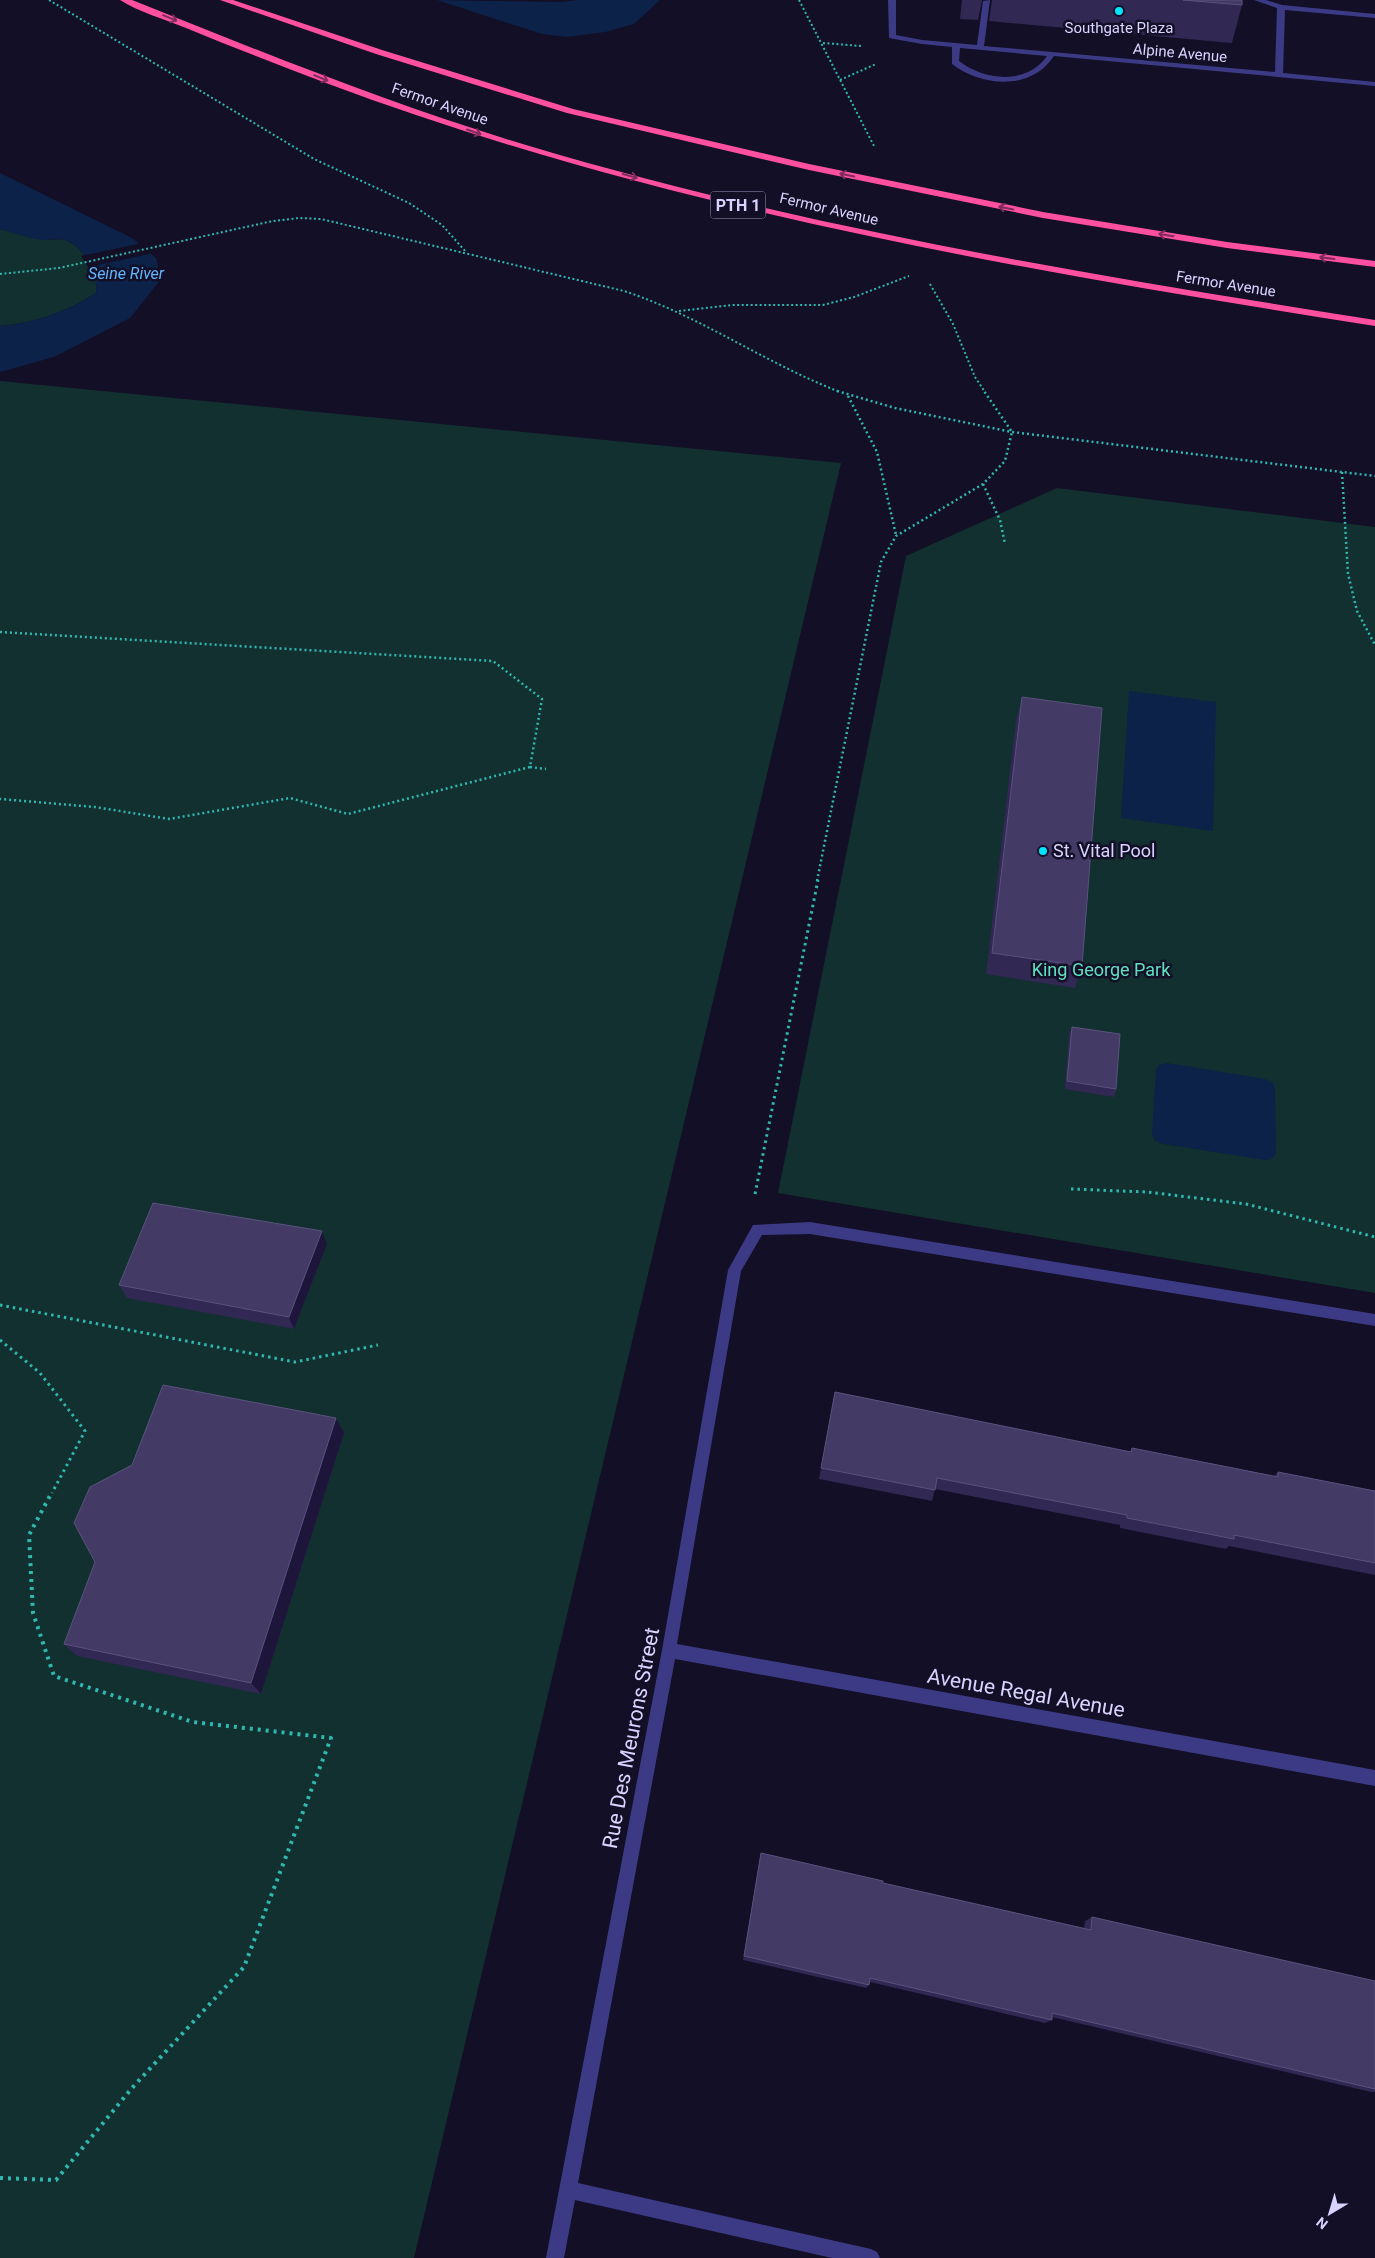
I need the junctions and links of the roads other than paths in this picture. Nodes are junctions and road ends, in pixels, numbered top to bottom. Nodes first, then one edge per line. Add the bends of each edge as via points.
1 (124, 0) edge
2 (224, 0) edge
3 (892, 0) edge
4 (987, 0) edge
5 (1258, 0) edge
6 (1280, 7) junction
7 (1375, 16) edge
8 (956, 46) junction
9 (980, 48) junction
10 (1051, 55) junction
11 (1279, 76) junction
12 (1375, 84) edge
13 (1375, 264) edge
14 (1375, 323) edge
15 (1375, 1320) edge
16 (669, 1650) junction
17 (1375, 1778) edge
18 (568, 2190) junction
19 (555, 2258) edge
20 (871, 2258) edge

1 -> 14 highway, Fermor Avenue / PTH 1 via 343,88 501,141 731,203 923,246 1117,282
13 -> 2 highway, Fermor Avenue via 1226,245 1043,215 570,112
3 - 8 street, Alpine Avenue via 892,36
4 - 9 street
5 - 6 street
6 - 7 street
6 - 11 street
8 - 9 street, Alpine Avenue
8 - 10 street via 956,62 964,71 985,79 1024,77 1048,61
9 - 10 street, Alpine Avenue
10 - 11 street, Alpine Avenue
11 - 12 street, Alpine Avenue
15 - 16 street, Rue Des Meurons Street via 810,1228 758,1230 735,1270
16 - 17 street, Avenue Regal Avenue
16 - 18 street, Rue Des Meurons Street
18 - 19 street, Rue Des Meurons Street
18 - 20 street

